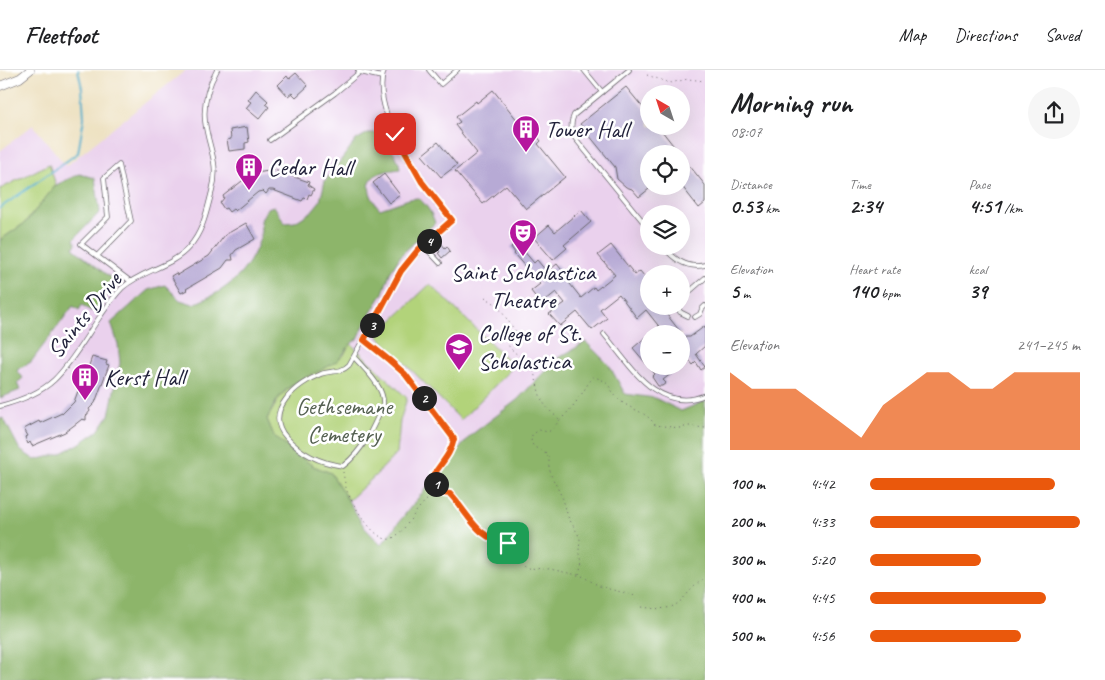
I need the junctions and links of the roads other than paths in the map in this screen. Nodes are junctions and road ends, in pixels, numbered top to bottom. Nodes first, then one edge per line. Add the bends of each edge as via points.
1 (30, 70) edge
2 (218, 70) edge
3 (384, 70) edge
4 (429, 70) edge
5 (456, 70) edge
6 (584, 70) edge
7 (619, 70) edge
8 (629, 70) edge
9 (359, 71) edge
10 (623, 75) junction
11 (382, 77) junction
12 (0, 86) edge
13 (602, 92) junction
14 (270, 140) dead end
15 (640, 218) edge
16 (424, 246) junction
17 (672, 255) edge
18 (97, 256) junction
19 (440, 263) dead end
20 (705, 265) edge
21 (705, 278) edge
22 (130, 281) junction
23 (690, 291) edge
24 (705, 306) edge
25 (695, 317) dead end
26 (604, 334) dead end
27 (354, 357) junction
28 (705, 395) edge
29 (0, 406) edge

1 - 12 street
2 - 22 lane, Saints Drive via 204,108 215,162 215,180 200,232 177,258
3 - 11 lane
4 - 5 lane via 441,84
6 - 13 lane
7 - 10 lane
8 - 10 lane
9 - 11 lane
9 - 14 lane via 335,93
10 - 13 lane
11 - 16 lane via 384,106 395,134 422,182 452,220
13 - 15 lane via 574,115 571,130
16 - 19 lane
16 - 27 lane via 401,271
17 - 20 lane via 679,262 692,266
18 - 18 lane via 131,221 119,164 104,178 108,217 81,244
18 - 22 lane
21 - 23 lane
22 - 29 lane, Saints Drive via 112,300 54,380 32,395
24 - 25 lane
26 - 28 lane via 644,383 662,395 692,400
27 - 27 lane via 345,369 323,373 295,388 277,416 278,426 299,450 312,458 343,466 364,445 384,399 379,387

